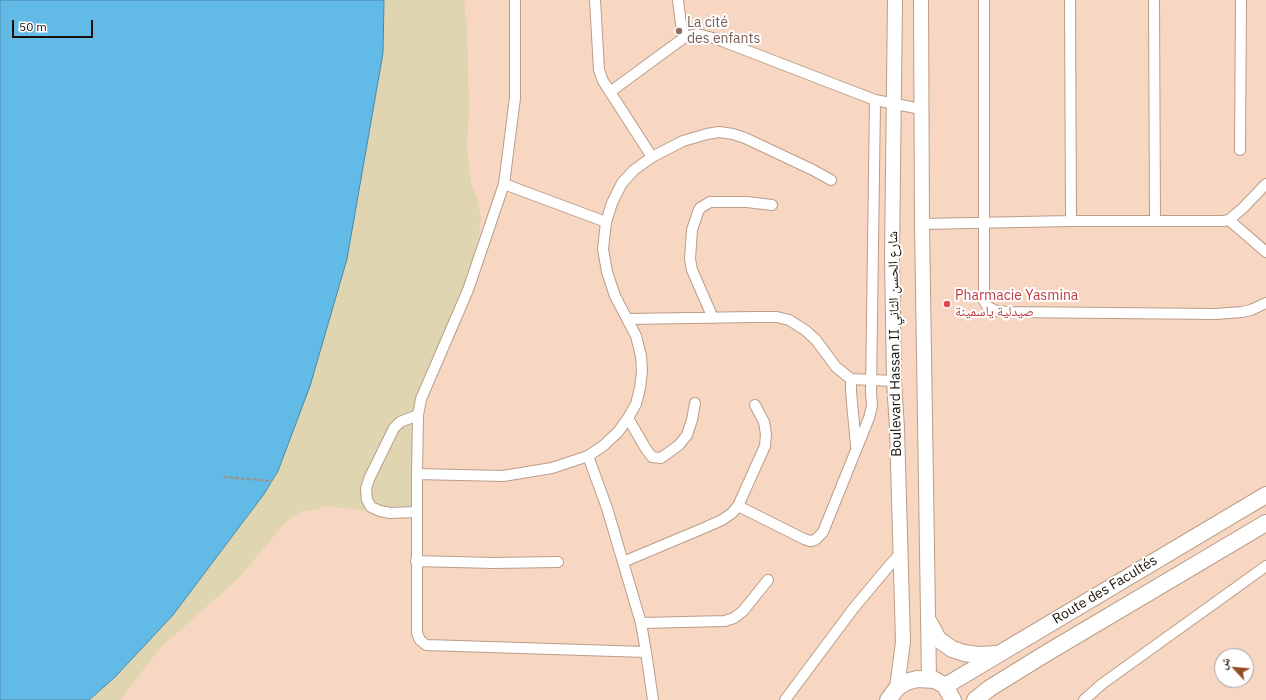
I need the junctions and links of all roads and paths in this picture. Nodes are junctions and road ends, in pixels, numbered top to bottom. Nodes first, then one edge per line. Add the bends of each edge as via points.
1 (515, 0) edge
2 (595, 0) edge
3 (678, 0) edge
4 (895, 0) edge
5 (921, 0) edge
6 (984, 0) edge
7 (1070, 0) edge
8 (1154, 0) edge
9 (1241, 0) edge
10 (685, 37) junction
11 (610, 92) junction
12 (875, 100) junction
13 (894, 104) junction
14 (921, 109) junction
15 (1240, 150) dead end
16 (652, 157) junction
17 (831, 180) dead end
18 (504, 184) junction
19 (1266, 184) edge
20 (772, 205) dead end
21 (1071, 220) junction
22 (1155, 220) junction
23 (1229, 220) junction
24 (606, 222) junction
25 (984, 222) junction
26 (922, 224) junction
27 (1266, 252) edge
28 (1266, 303) edge
29 (713, 318) junction
30 (628, 319) junction
31 (851, 379) junction
32 (872, 380) junction
33 (894, 380) junction
34 (696, 403) dead end
35 (755, 404) dead end
36 (418, 415) junction
37 (628, 418) junction
38 (856, 450) junction
39 (588, 456) junction
40 (417, 474) junction
41 (223, 478) dead end
42 (272, 481) dead end
43 (1266, 495) edge
44 (738, 506) junction
45 (416, 512) junction
46 (1266, 523) edge
47 (900, 554) junction
48 (416, 561) junction
49 (558, 562) dead end
50 (623, 562) junction
51 (1266, 566) edge
52 (768, 580) dead end
53 (929, 622) junction
54 (641, 623) junction
55 (646, 652) junction
56 (997, 654) junction
57 (929, 680) junction
58 (945, 686) junction
59 (892, 694) edge
60 (653, 700) edge
61 (785, 700) edge
62 (954, 700) edge
63 (975, 700) edge
64 (1084, 700) edge

1 - 18 street via 515,98
2 - 11 street via 599,70
3 - 10 street
4 - 13 main road, Boulevard Hassan II شارع الحسن الثاني
5 - 14 main road, Boulevard Hassan II شارع الحسن الثاني
6 - 25 street
7 - 21 street
8 - 22 street
9 - 15 street
10 - 11 street
10 - 12 street via 696,34 717,39
11 - 16 street
12 - 13 street
12 - 32 street
13 - 14 street
13 - 33 main road, Boulevard Hassan II شارع الحسن الثاني
14 - 26 main road, Boulevard Hassan II شارع الحسن الثاني
16 - 17 street via 683,141 720,132 746,138
16 - 24 street via 622,183
18 - 24 street
18 - 36 street via 468,290 421,399
19 - 23 street
20 - 29 street via 710,202 700,208 692,230 690,259 692,270
21 - 22 street
21 - 25 street
22 - 23 street
23 - 27 street
24 - 30 street via 603,249 606,272 615,296
25 - 26 street
25 - 28 street via 984,301 996,311 1216,314 1242,312
26 - 53 main road, Boulevard Hassan II شارع الحسن الثاني
29 - 30 street
29 - 31 street via 754,316 790,320 816,340 836,367
30 - 37 street via 636,336 642,371 636,404
31 - 32 street
31 - 38 street
32 - 33 street
32 - 38 street via 872,406
33 - 47 main road, Boulevard Hassan II شارع الحسن الثاني
34 - 37 street via 687,435 679,445 661,458 652,457
35 - 44 street via 764,422 765,446
36 - 40 street
36 - 45 street via 400,422 394,428 366,489 371,507 390,513
37 - 39 street via 618,432
38 - 44 street via 823,532 815,540 804,539
39 - 40 street via 552,468 503,476
39 - 50 street
40 - 45 street
41 - 42 path
43 - 56 main road, Route des Facultés
44 - 50 street via 722,520
45 - 48 street
46 - 63 main road, Route des Facultés via 1045,654
47 - 59 main road, Boulevard Hassan II شارع الحسن الثاني via 903,642
47 - 61 street via 853,609
48 - 49 street
48 - 55 street via 417,633 426,645
50 - 54 street
51 - 64 street via 1120,670
52 - 54 street via 743,612 734,618 725,621
53 - 56 main road via 938,638 952,649 978,655
53 - 57 main road, Boulevard Hassan II شارع الحسن الثاني
54 - 55 street
55 - 60 street
56 - 58 main road, Route des Facultés
57 - 58 main road via 935,680
57 - 59 main road via 917,679 906,682
58 - 62 main road

